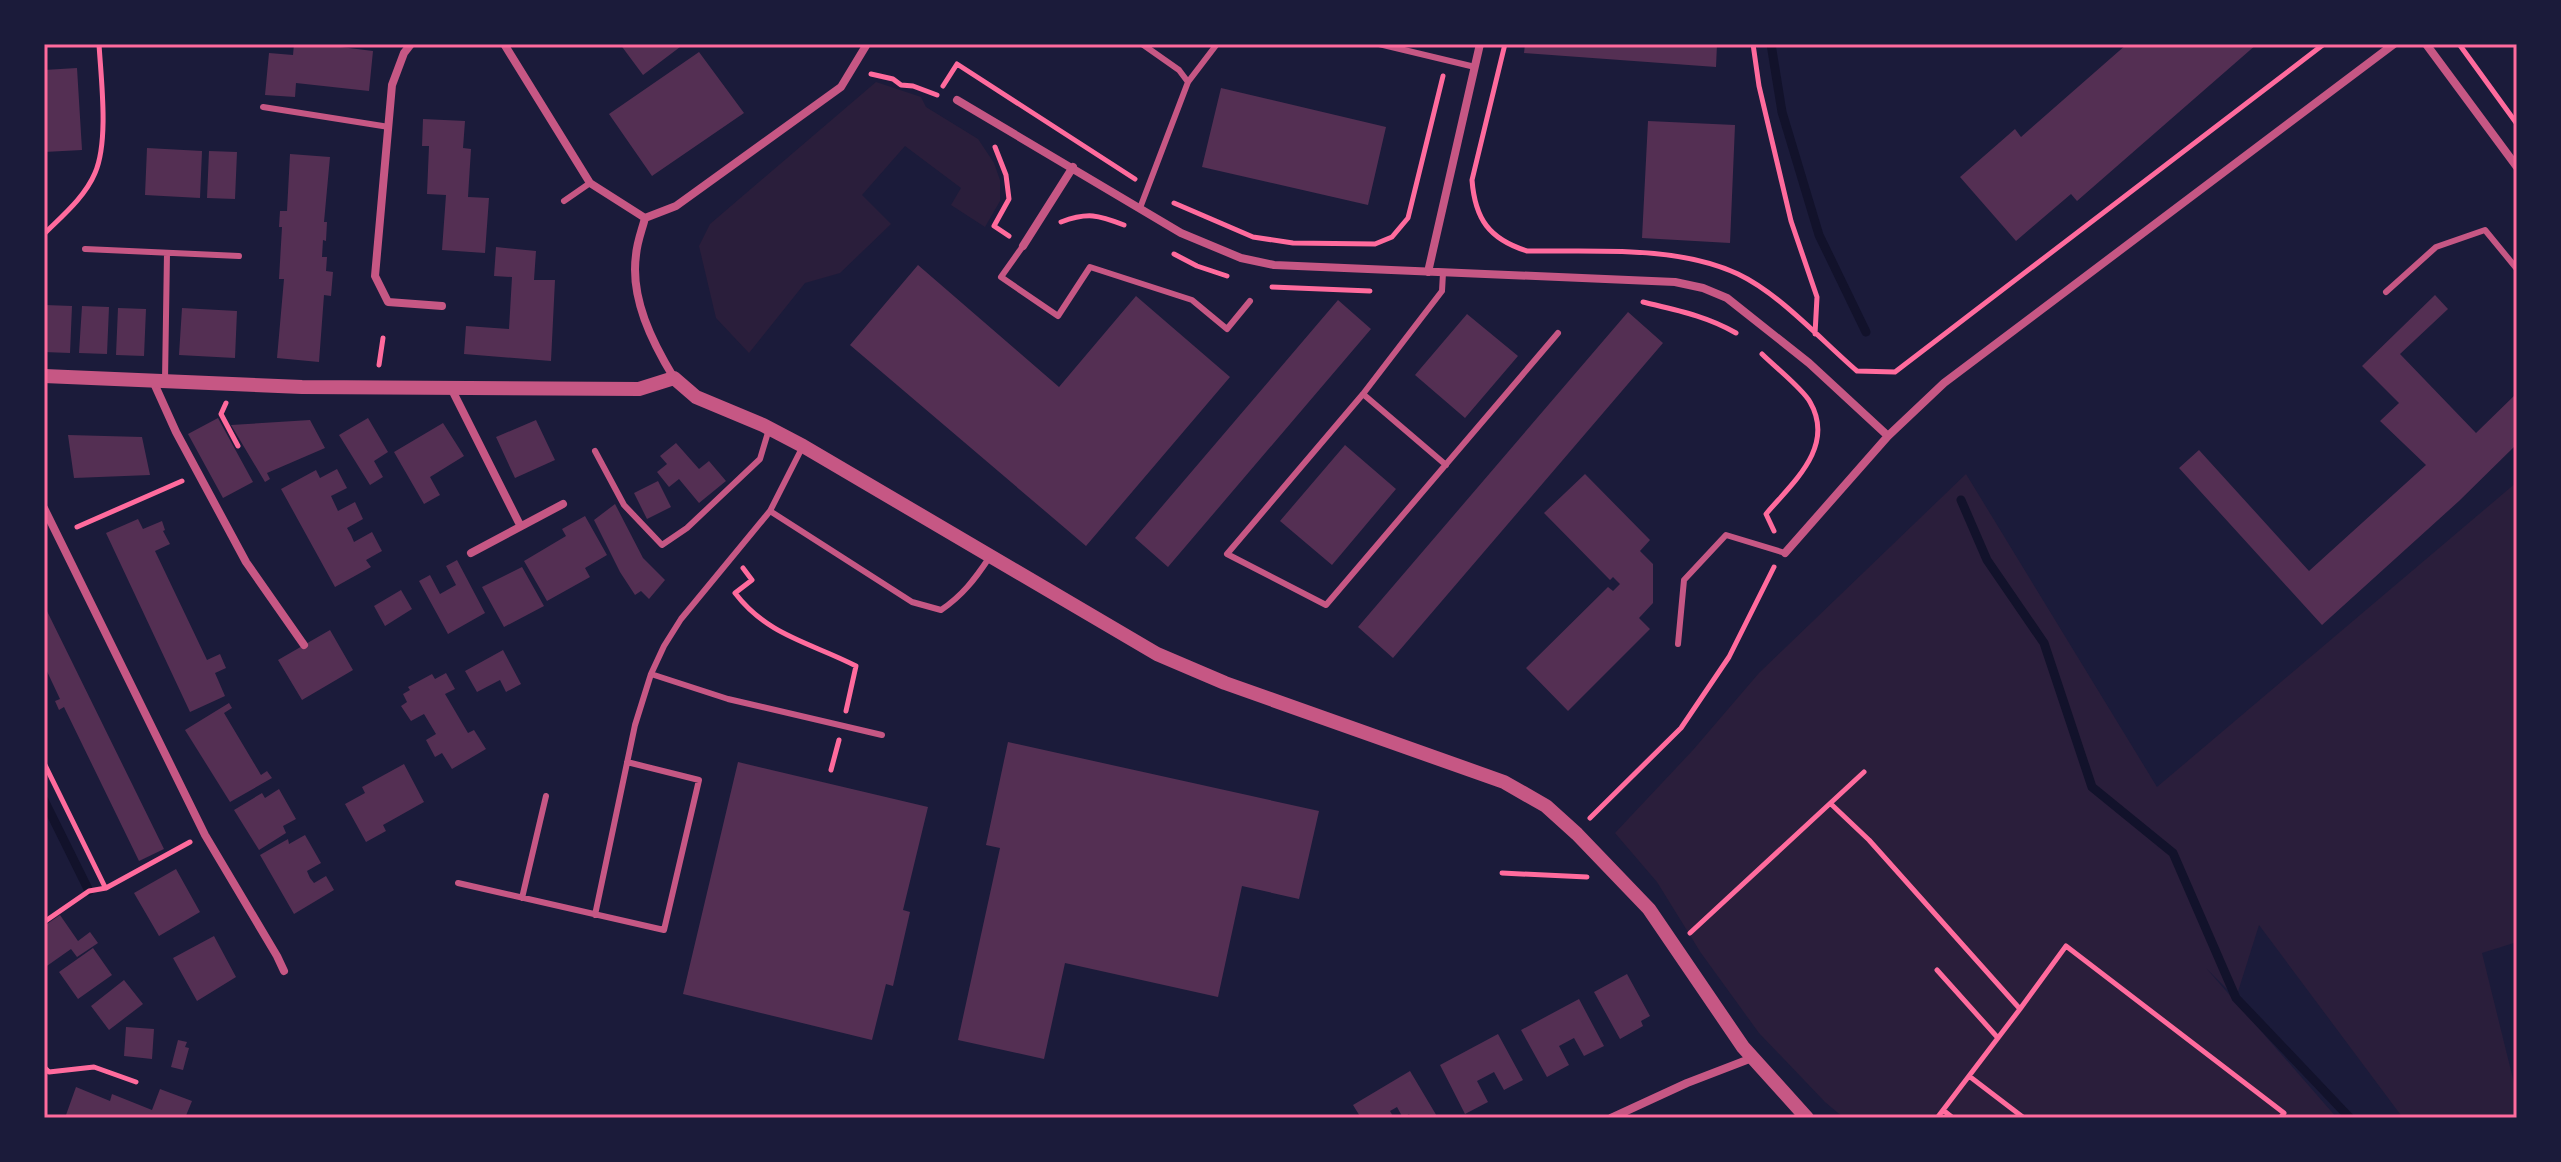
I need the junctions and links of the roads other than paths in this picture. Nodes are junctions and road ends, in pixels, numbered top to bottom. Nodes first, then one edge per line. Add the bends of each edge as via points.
1 (411, 44) edge
2 (504, 44) edge
3 (867, 44) edge
4 (1142, 44) edge
5 (1217, 44) edge
6 (1379, 44) edge
7 (1480, 44) edge
8 (2394, 44) edge
9 (2426, 44) edge
10 (1475, 67) junction
11 (1188, 82) junction
12 (957, 100) dead end
13 (263, 107) dead end
14 (389, 127) junction
15 (1073, 167) junction
16 (2517, 167) edge
17 (590, 183) junction
18 (564, 201) dead end
19 (1140, 208) junction
20 (645, 218) junction
21 (1023, 246) joint
22 (85, 249) dead end
23 (167, 253) junction
24 (239, 256) dead end
25 (2517, 269) edge
26 (1428, 272) junction
27 (1443, 273) junction
28 (2386, 292) dead end
29 (1250, 301) dead end
30 (442, 306) dead end
31 (1558, 333) dead end
32 (44, 376) edge
33 (674, 378) junction
34 (159, 381) junction
35 (451, 388) junction
36 (1363, 394) junction
37 (769, 429) junction
38 (1888, 436) junction
39 (803, 446) junction
40 (595, 451) dead end
41 (1446, 465) junction
42 (563, 504) dead end
43 (44, 508) edge
44 (770, 511) junction
45 (520, 525) junction
46 (471, 553) dead end
47 (1785, 553) joint
48 (989, 558) junction
49 (1678, 644) dead end
50 (304, 645) dead end
51 (651, 674) junction
52 (882, 735) dead end
53 (627, 762) junction
54 (546, 796) dead end
55 (458, 883) dead end
56 (522, 898) junction
57 (595, 915) junction
58 (284, 971) dead end
59 (1752, 1058) junction
60 (1611, 1118) edge
61 (1807, 1118) edge

1 - 14 street via 392,85
2 - 17 street
3 - 20 street via 841,87 676,206
4 - 11 lane
5 - 11 lane
6 - 10 lane
7 - 10 street
8 - 38 street via 1944,383
9 - 16 street
10 - 26 street
11 - 19 lane
12 - 15 street
13 - 14 lane
14 - 30 street via 375,276 388,302
15 - 19 street
15 - 21 street
17 - 18 lane
17 - 20 street
19 - 26 street via 1181,233 1241,258 1274,265
20 - 33 street via 636,256 637,294 655,347
21 - 29 lane via 1001,277 1058,316 1090,267 1192,300 1227,329
22 - 23 lane
23 - 24 lane
23 - 34 lane
25 - 28 lane via 2485,230 2436,247
26 - 27 street
27 - 36 lane via 1442,291
27 - 38 street via 1675,282 1703,288 1727,298 1809,363
31 - 41 lane
32 - 34 street
33 - 35 street via 639,389
33 - 37 street via 696,397
34 - 35 street
34 - 50 street via 197,474 246,562
35 - 45 street
36 - 41 lane
36 - 41 lane via 1227,554 1326,605
37 - 39 street
37 - 40 lane via 760,459 662,545 624,505
38 - 47 street
39 - 44 lane
39 - 48 street
42 - 45 street
43 - 58 street via 205,835
44 - 48 lane via 912,602 941,610 972,583
44 - 51 lane via 681,619
45 - 46 street
47 - 49 lane via 1726,535 1684,580
48 - 59 street via 1157,654 1504,782 1546,806 1649,909
51 - 52 lane via 728,699
51 - 53 lane
53 - 57 lane
53 - 57 lane via 699,780 664,930
54 - 56 lane
55 - 56 lane
56 - 57 lane
59 - 60 street
59 - 61 street

